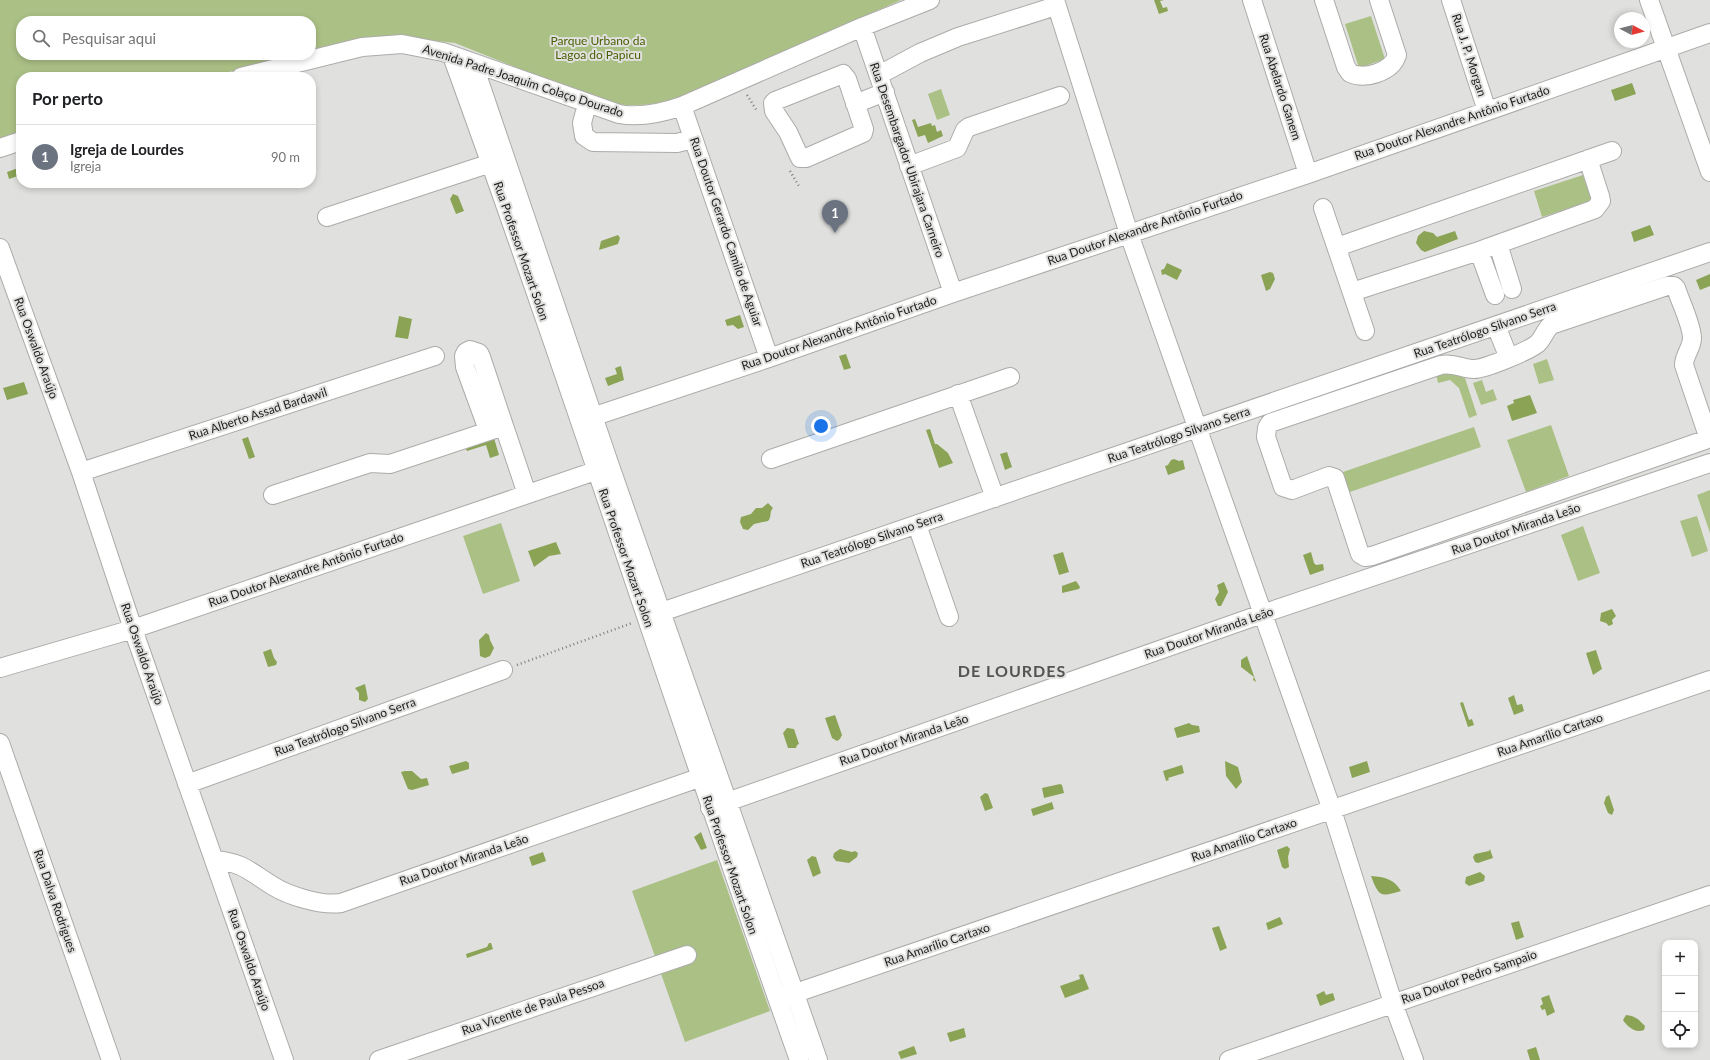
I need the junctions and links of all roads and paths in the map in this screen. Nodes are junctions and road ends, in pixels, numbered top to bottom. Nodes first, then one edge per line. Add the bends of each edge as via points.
1 (930, 0) edge
2 (1252, 0) edge
3 (1324, 0) edge
4 (1379, 0) edge
5 (1451, 0) edge
6 (1649, 0) edge
7 (1055, 3) edge
8 (862, 26) junction
9 (1710, 33) edge
10 (1666, 49) junction
11 (452, 56) junction
12 (316, 58) edge
13 (309, 60) edge
14 (473, 63) junction
15 (260, 72) edge
16 (882, 83) junction
17 (1060, 96) dead end
18 (587, 104) junction
19 (855, 104) junction
20 (682, 106) junction
21 (1487, 111) junction
22 (693, 139) junction
23 (16, 143) edge
24 (0, 148) edge
25 (1612, 151) dead end
26 (1588, 159) junction
27 (491, 163) junction
28 (909, 166) junction
29 (1710, 172) edge
30 (1308, 174) junction
31 (1323, 208) dead end
32 (327, 217) dead end
33 (1128, 234) junction
34 (1498, 244) junction
35 (1336, 247) junction
36 (0, 248) edge
37 (1479, 252) junction
38 (1710, 252) edge
39 (1352, 292) junction
40 (953, 293) junction
41 (1508, 322) junction
42 (1365, 331) dead end
43 (434, 356) dead end
44 (769, 358) junction
45 (1509, 358) junction
46 (1010, 377) dead end
47 (958, 394) junction
48 (587, 419) junction
49 (1198, 429) junction
50 (771, 459) dead end
51 (1710, 463) edge
52 (603, 468) junction
53 (81, 472) junction
54 (527, 494) junction
55 (273, 495) dead end
56 (995, 498) junction
57 (917, 525) junction
58 (1262, 614) junction
59 (655, 615) junction
60 (949, 617) dead end
61 (133, 629) junction
62 (0, 668) edge
63 (503, 670) joint
64 (1710, 680) edge
65 (0, 743) edge
66 (716, 772) junction
67 (700, 778) junction
68 (187, 784) junction
69 (718, 805) junction
70 (1332, 810) junction
71 (214, 860) junction
72 (1710, 895) edge
73 (687, 955) dead end
74 (795, 993) junction
75 (777, 1000) junction
76 (1393, 1003) junction
77 (110, 1060) edge
78 (284, 1060) edge
79 (379, 1060) edge
80 (799, 1060) edge
81 (818, 1060) edge
82 (1229, 1060) edge
83 (1414, 1060) edge

1 - 8 street, Avenida Padre Joaquim Colaço Dourado
2 - 30 street, Rua Abelardo Ganem
3 - 4 street via 1346,68 1356,76 1364,76 1390,67 1395,62 1397,55
5 - 21 street, Rua J. P. Morgan
6 - 10 street
7 - 16 street via 920,53
7 - 33 street
8 - 16 street, Rua Desembargador Ubirajara Carneiro
8 - 20 street, Avenida Padre Joaquim Colaço Dourado
9 - 10 street, Rua Doutor Alexandre Antônio Furtado
10 - 21 street, Rua Doutor Alexandre Antônio Furtado
10 - 29 street
11 - 12 street, Avenida Padre Joaquim Colaço Dourado via 415,46 388,44
11 - 14 street, Avenida Padre Joaquim Colaço Dourado
11 - 27 street, Rua Professor Mozart Solon
13 - 15 street, Avenida Padre Joaquim Colaço Dourado
14 - 18 street, Avenida Padre Joaquim Colaço Dourado
14 - 48 street, Rua Professor Mozart Solon
16 - 19 street
16 - 28 street, Rua Desembargador Ubirajara Carneiro
17 - 28 street via 969,127 957,148
18 - 20 street, Avenida Padre Joaquim Colaço Dourado via 634,116 668,111
18 - 22 street via 582,130 584,136 593,142 678,143
19 - 19 street via 843,74 775,101 773,107 798,156 803,159 863,134 864,128
20 - 22 street, Rua Doutor Gerardo Camilo de Aguiar
21 - 30 street, Rua Doutor Alexandre Antônio Furtado
22 - 44 street, Rua Doutor Gerardo Camilo de Aguiar
23 - 24 street
25 - 26 street
26 - 34 street via 1601,201 1595,208
26 - 35 street
27 - 32 street
27 - 48 street, Rua Professor Mozart Solon
28 - 40 street, Rua Desembargador Ubirajara Carneiro
30 - 33 street, Rua Doutor Alexandre Antônio Furtado
31 - 35 street
33 - 40 street, Rua Doutor Alexandre Antônio Furtado
33 - 49 street
34 - 37 street
34 - 41 street via 1514,292
35 - 39 street
36 - 53 street, Rua Oswaldo Araújo
37 - 39 street
37 - 41 street
38 - 41 street, Rua Teatrólogo Silvano Serra
39 - 42 street
40 - 44 street, Rua Doutor Alexandre Antônio Furtado
41 - 45 street
41 - 49 street, Rua Teatrólogo Silvano Serra
43 - 53 street, Rua Alberto Assad Bardawil
44 - 48 street, Rua Doutor Alexandre Antônio Furtado
45 - 45 street via 1480,368 1441,365 1270,423 1266,437 1283,487 1292,490 1329,476 1334,477 1360,554 1365,557 1707,438 1684,365 1685,356 1692,342 1691,332 1674,286 1667,286 1551,325 1536,345
46 - 47 street
47 - 50 street
47 - 56 street
48 - 52 street, Rua Professor Mozart Solon
49 - 56 street, Rua Teatrólogo Silvano Serra
49 - 58 street
51 - 58 street, Rua Doutor Miranda Leão
52 - 54 street, Rua Doutor Alexandre Antônio Furtado
52 - 59 street, Rua Professor Mozart Solon
53 - 61 street, Rua Oswaldo Araújo
54 - 55 street via 496,428 390,464 370,463
54 - 61 street, Rua Doutor Alexandre Antônio Furtado
56 - 57 street, Rua Teatrólogo Silvano Serra
57 - 59 street, Rua Teatrólogo Silvano Serra
57 - 60 street
58 - 69 street, Rua Doutor Miranda Leão
58 - 70 street
59 - 63 path
59 - 66 street, Rua Professor Mozart Solon
59 - 67 street, Rua Professor Mozart Solon
61 - 62 street, Rua Doutor Alexandre Antônio Furtado
61 - 68 street, Rua Oswaldo Araújo
63 - 68 street, Rua Teatrólogo Silvano Serra
64 - 70 street, Rua Amarílio Cartaxo
65 - 77 street, Rua Dalva Rodrigues
66 - 67 street, Rua Doutor Miranda Leão
66 - 69 street, Rua Professor Mozart Solon
67 - 69 street, Rua Professor Mozart Solon
67 - 71 street, Rua Doutor Miranda Leão via 341,903 324,903 292,894 274,886 238,863
68 - 71 street, Rua Oswaldo Araújo
69 - 74 street, Rua Professor Mozart Solon
69 - 75 street, Rua Professor Mozart Solon
70 - 74 street, Rua Amarílio Cartaxo
70 - 76 street
71 - 78 street, Rua Oswaldo Araújo
72 - 76 street, Rua Doutor Pedro Sampaio
73 - 79 street, Rua Vicente de Paula Pessoa
74 - 75 street, Rua Amarílio Cartaxo
74 - 81 street, Rua Professor Mozart Solon
75 - 80 street, Rua Professor Mozart Solon
76 - 82 street, Rua Doutor Pedro Sampaio
76 - 83 street

